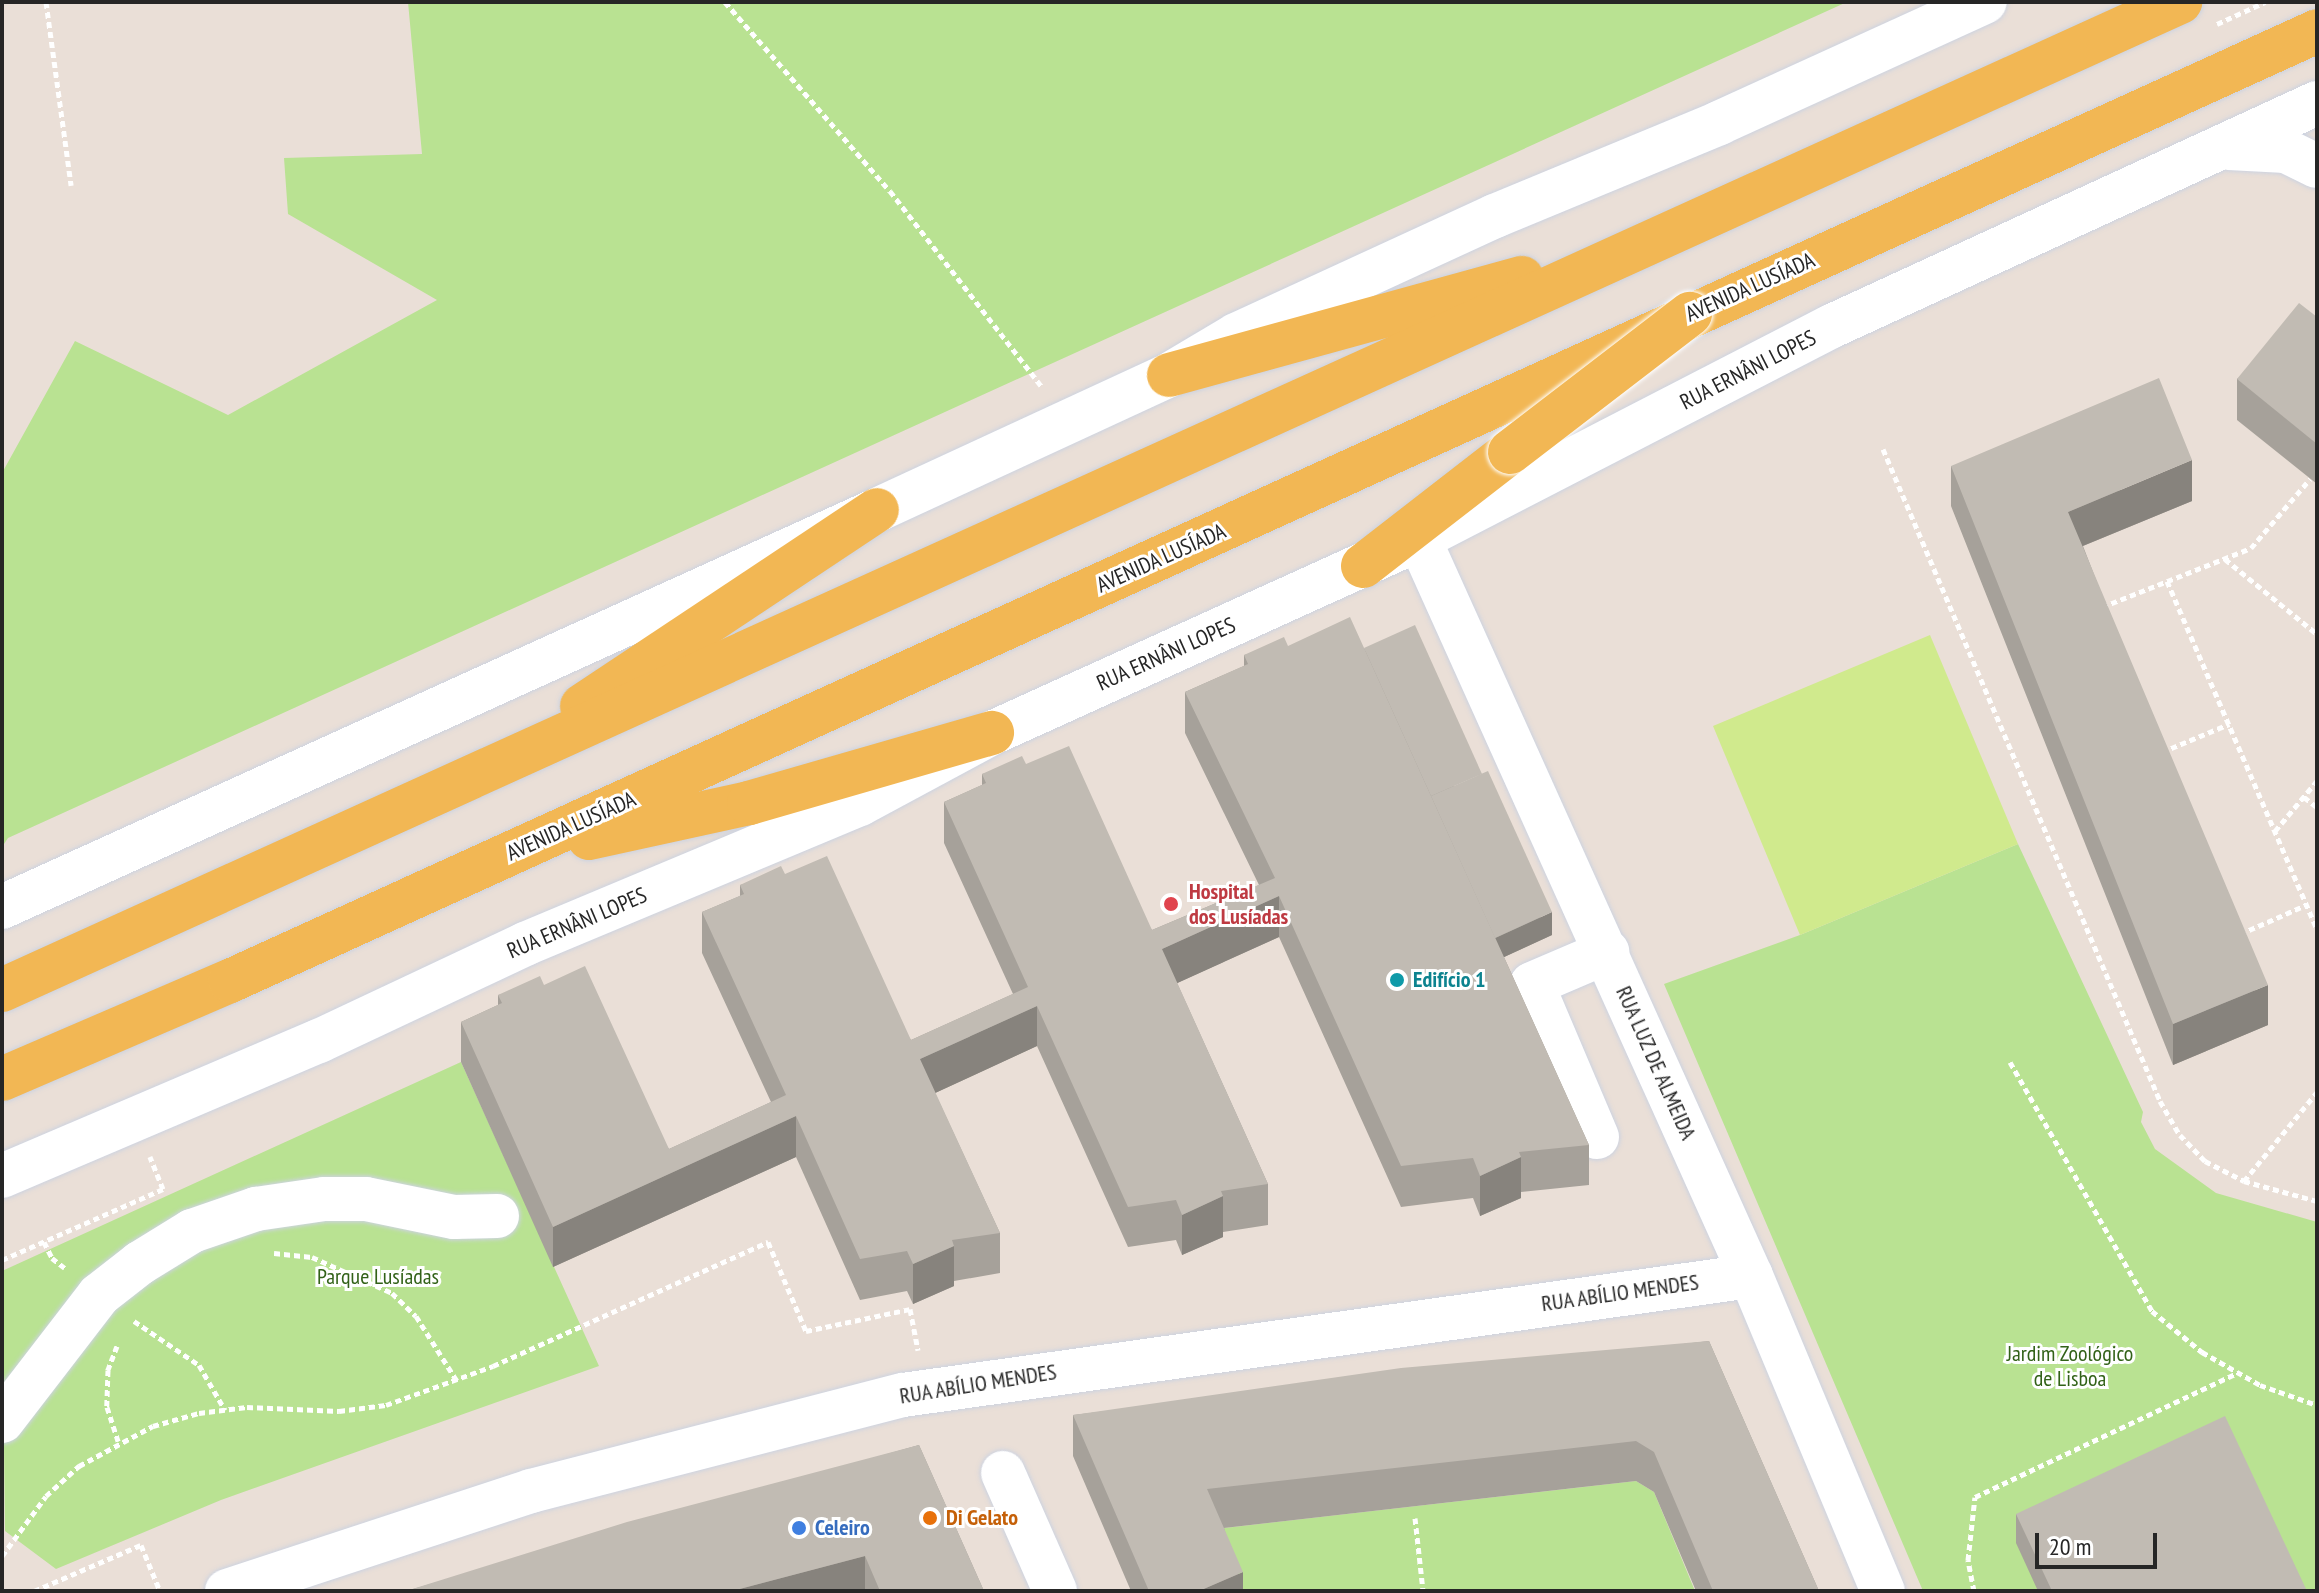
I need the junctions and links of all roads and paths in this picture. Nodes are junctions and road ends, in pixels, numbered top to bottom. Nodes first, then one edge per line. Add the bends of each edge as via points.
1 (46, 2) edge
2 (725, 2) edge
3 (1985, 2) edge
4 (2180, 2) edge
5 (2317, 31) edge
6 (2317, 103) edge
7 (2222, 148) junction
8 (2317, 166) edge
9 (71, 185) dead end
10 (1690, 314) junction
11 (1441, 320) junction
12 (1169, 375) junction
13 (1068, 421) junction
14 (1883, 449) dead end
15 (2310, 479) edge
16 (877, 510) junction
17 (1419, 539) junction
18 (2224, 559) junction
19 (1363, 566) junction
20 (2167, 581) junction
21 (2093, 611) edge
22 (2317, 634) edge
23 (2229, 724) junction
24 (992, 733) junction
25 (2154, 756) edge
26 (2317, 781) edge
27 (452, 789) junction
28 (2304, 797) junction
29 (2317, 807) edge
30 (2275, 831) junction
31 (504, 857) junction
32 (2306, 905) junction
33 (2, 907) edge
34 (2317, 930) edge
35 (2232, 938) edge
36 (1607, 952) junction
37 (2, 990) edge
38 (2010, 1062) dead end
39 (8, 1077) edge
40 (2317, 1092) edge
41 (134, 1121) junction
42 (1597, 1137) dead end
43 (2, 1176) edge
44 (2244, 1181) junction
45 (2317, 1201) edge
46 (497, 1216) dead end
47 (267, 1254) dead end
48 (2, 1260) edge
49 (1751, 1276) junction
50 (136, 1310) dead end
51 (919, 1354) dead end
52 (108, 1370) dead end
53 (2238, 1372) junction
54 (457, 1381) junction
55 (2317, 1405) edge
56 (225, 1410) junction
57 (2, 1421) edge
58 (118, 1441) junction
59 (1003, 1473) dead end
60 (1415, 1518) edge
61 (2, 1556) edge
62 (34, 1591) edge
63 (160, 1591) edge
64 (227, 1591) edge
65 (1055, 1591) edge
66 (1423, 1591) edge
67 (1883, 1591) edge
68 (1974, 1591) edge

1 - 9 path
2 - 13 path via 890,191
3 - 12 street via 1719,123 1495,216 1236,335
4 - 11 main road via 1666,236
5 - 10 main road, AVENIDA LUSÍADA
6 - 7 street, RUA ERNÂNI LOPES
7 - 8 street via 2286,151
7 - 17 street, RUA ERNÂNI LOPES via 1832,326
10 - 19 main road, bridge
10 - 31 main road, AVENIDA LUSÍADA, bridge
11 - 12 main road
11 - 27 main road
12 - 13 street
13 - 16 street
14 - 44 path via 2160,1101 2180,1135 2205,1161
15 - 18 path via 2251,548
16 - 27 main road
16 - 33 street
17 - 19 street, RUA ERNÂNI LOPES
17 - 36 street, RUA LUZ DE ALMEIDA
18 - 20 path
18 - 22 path
19 - 24 street, RUA ERNÂNI LOPES
20 - 21 path
20 - 23 path
23 - 25 path
23 - 30 path
24 - 31 main road via 749,803
24 - 41 street, RUA ERNÂNI LOPES via 860,804 525,944
26 - 28 path
27 - 37 main road
28 - 29 path
28 - 30 path
30 - 32 path
31 - 39 main road, AVENIDA LUSÍADA
32 - 34 path
32 - 35 path
36 - 42 street via 1532,984
36 - 49 street, RUA LUZ DE ALMEIDA
38 - 53 path via 2152,1311 2202,1352
40 - 44 path
41 - 43 street, RUA ERNÂNI LOPES
41 - 48 path via 163,1189
44 - 45 path
46 - 57 street via 454,1217 366,1199 324,1199 256,1209 192,1231 99,1295
47 - 54 path via 312,1257 392,1293 416,1316
49 - 64 street, RUA ABÍLIO MENDES via 903,1395 531,1491
49 - 67 street, RUA LUZ DE ALMEIDA
50 - 56 path via 128,1317 199,1365
51 - 54 path via 910,1309 806,1331 768,1242
52 - 58 path via 107,1407
53 - 55 path
53 - 68 path via 1975,1497 1968,1560
54 - 56 path via 386,1405 354,1409
56 - 58 path via 183,1417
58 - 61 path via 46,1496
59 - 65 street
60 - 66 path
62 - 63 path via 141,1545

